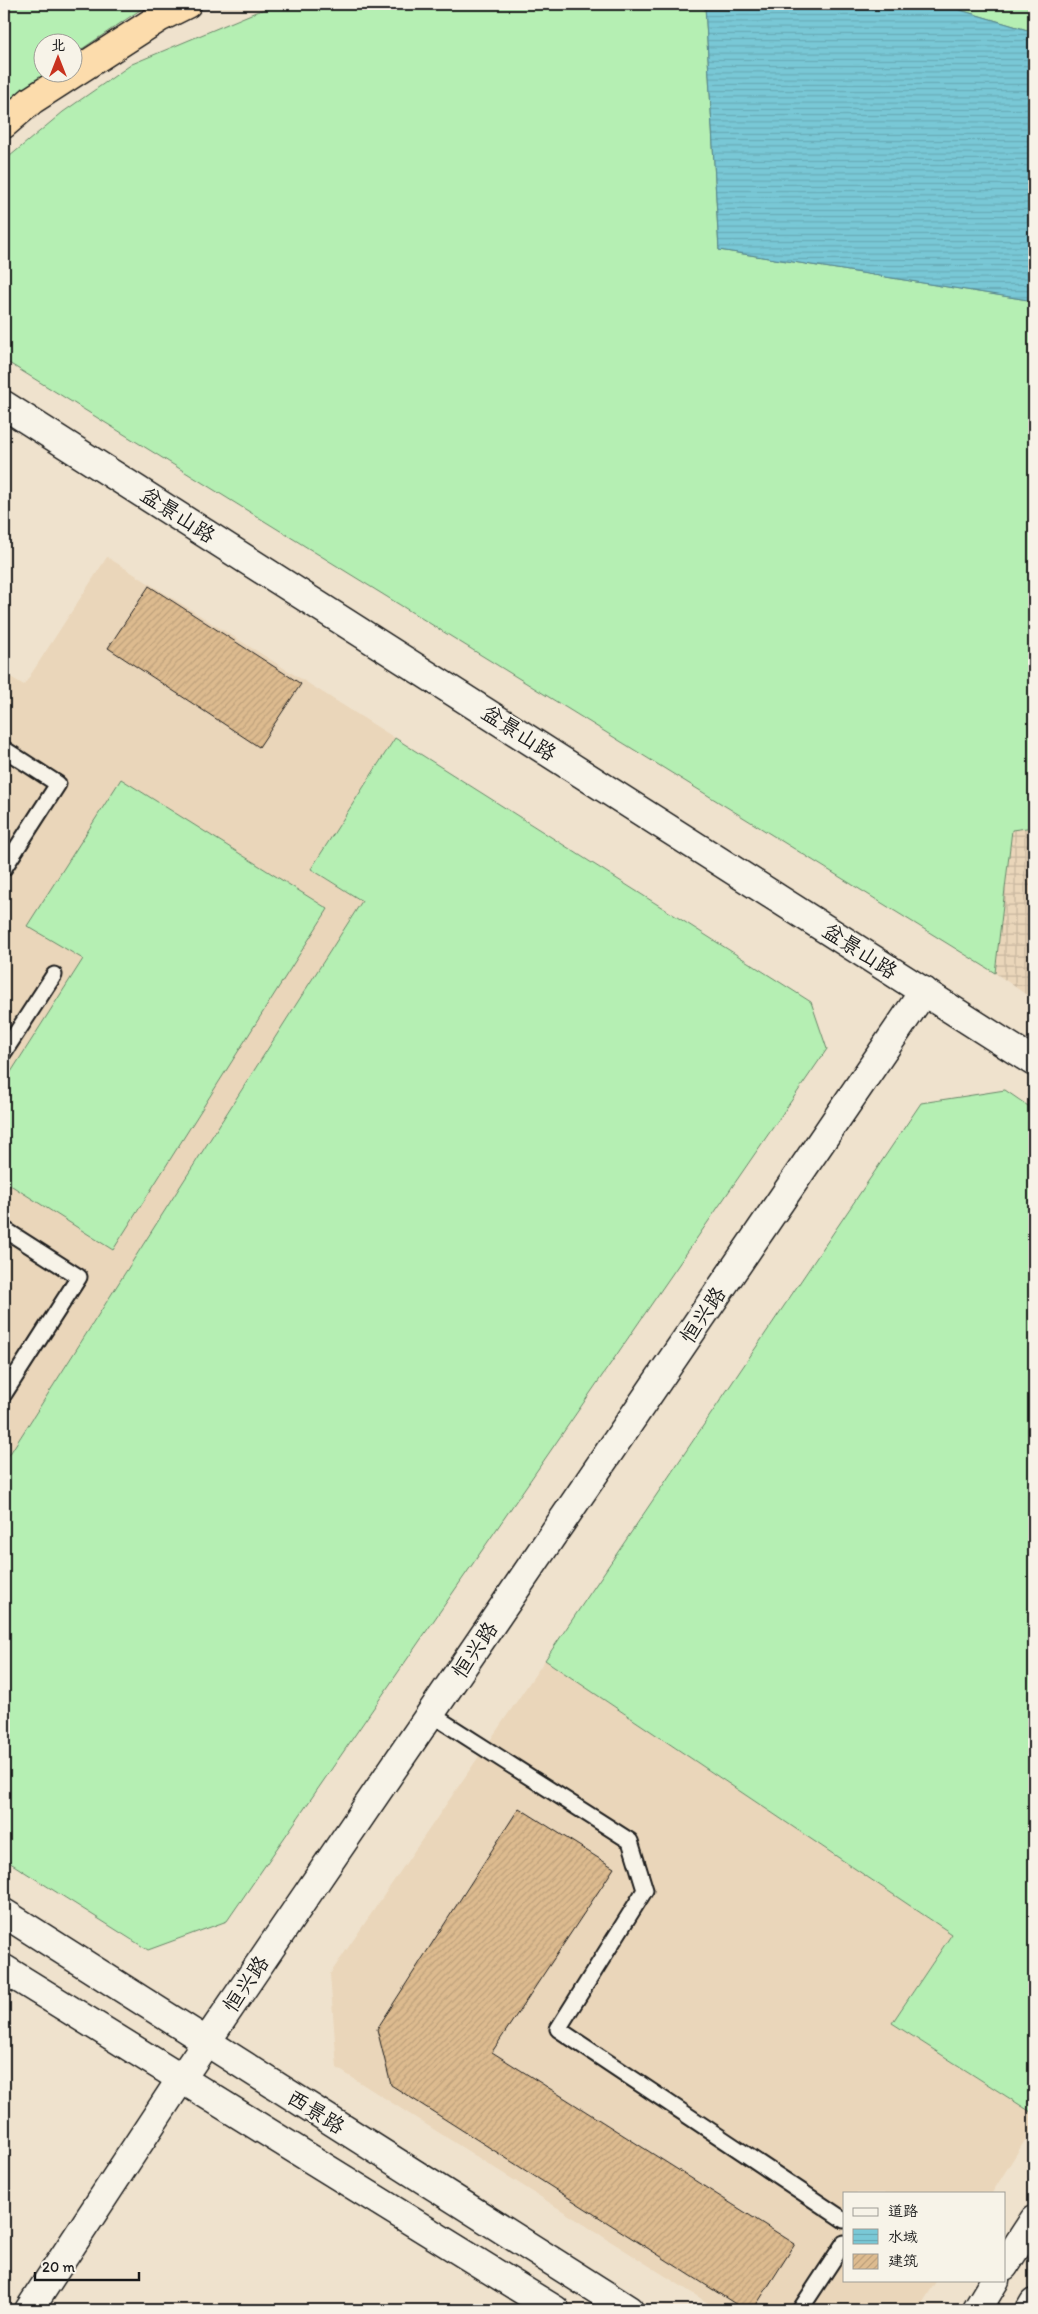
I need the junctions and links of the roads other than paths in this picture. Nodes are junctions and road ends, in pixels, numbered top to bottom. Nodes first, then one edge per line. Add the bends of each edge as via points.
1 (187, 4) edge
2 (4, 124) edge
3 (4, 404) edge
4 (4, 749) edge
5 (4, 868) edge
6 (54, 975) dead end
7 (924, 991) junction
8 (4, 1052) edge
9 (1034, 1062) edge
10 (4, 1229) edge
11 (4, 1394) edge
12 (431, 1714) junction
13 (4, 1913) edge
14 (4, 1969) edge
15 (206, 2042) junction
16 (181, 2079) junction
17 (843, 2219) edge
18 (1034, 2220) edge
19 (843, 2245) edge
20 (1006, 2258) edge
21 (989, 2282) edge
22 (1034, 2303) edge
23 (29, 2310) edge
24 (555, 2310) edge
25 (629, 2310) edge
26 (800, 2310) edge
27 (977, 2310) edge
28 (1030, 2310) edge

1 - 2 highway via 159,18 32,100
3 - 7 street, 盆景山路
4 - 5 lane via 58,784
6 - 8 lane
7 - 9 street, 盆景山路
7 - 12 street, 恒兴路
10 - 11 lane via 79,1277
12 - 15 street, 恒兴路
12 - 17 lane via 630,1841 645,1890 558,2030
13 - 15 street, 西景路
14 - 16 street, 西景路
15 - 16 street, 恒兴路
15 - 25 street, 西景路
16 - 23 street, 恒兴路
16 - 24 street, 西景路
18 - 20 street
19 - 26 lane
21 - 27 street
22 - 28 street

